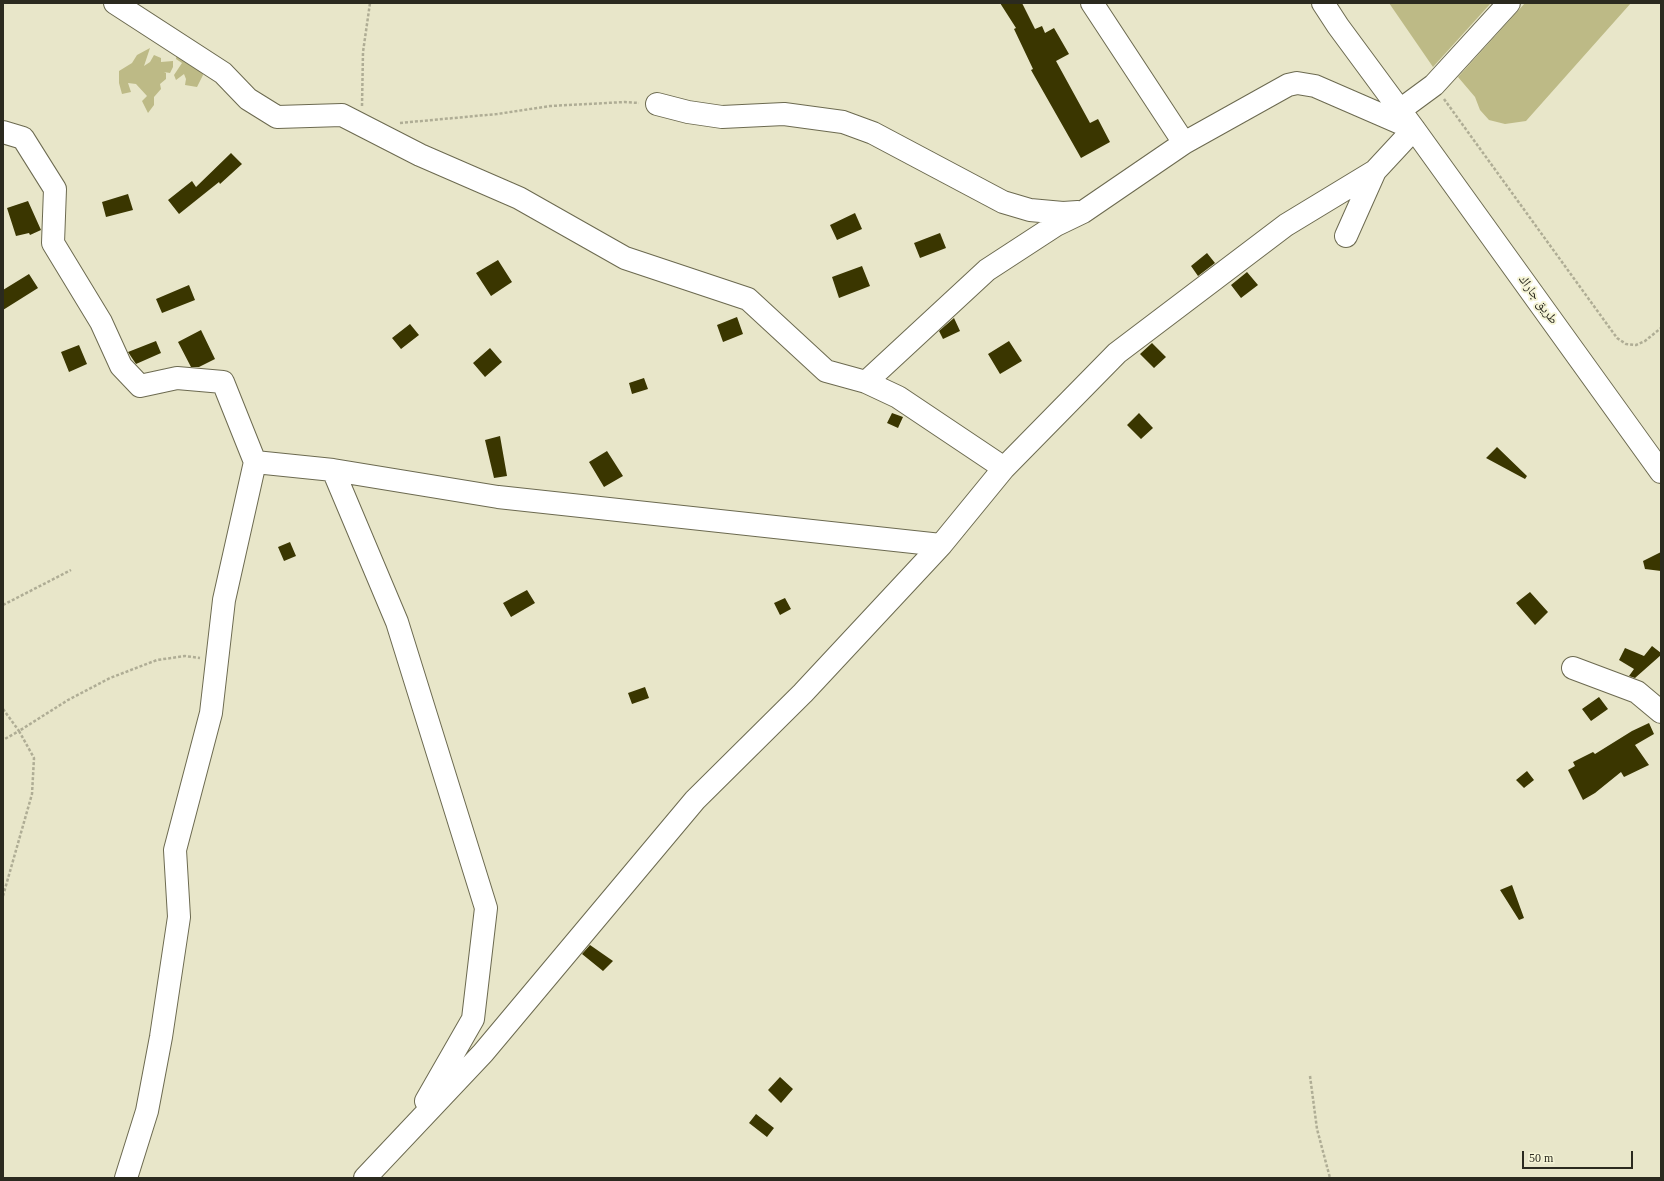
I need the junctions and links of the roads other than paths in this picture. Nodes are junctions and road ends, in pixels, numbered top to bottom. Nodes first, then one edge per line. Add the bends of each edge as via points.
1 (115, 3) edge
2 (1092, 3) edge
3 (1324, 3) edge
4 (1509, 3) edge
5 (657, 104) road end
6 (1400, 110) junction
7 (1414, 129) junction
8 (3, 132) edge
9 (1184, 143) junction
10 (1375, 171) junction
11 (1083, 212) junction
12 (1346, 236) dead end
13 (866, 382) junction
14 (255, 462) junction
15 (1004, 468) junction
16 (332, 470) junction
17 (1661, 472) edge
18 (941, 545) junction
19 (1573, 668) dead end
20 (1661, 712) edge
21 (407, 1133) junction
22 (126, 1178) edge
23 (365, 1178) edge

1 - 13 street via 223,73 248,99 277,117 342,115 420,155 519,198 625,258 748,299 826,371
2 - 9 street
3 - 6 street, طريق جاراك
4 - 6 street via 1434,85
5 - 11 street via 722,117 784,114 843,122 873,133 1003,202 1030,210
6 - 7 street, طريق جاراك
7 - 9 street via 1315,86 1297,83 1288,85
7 - 10 street
7 - 17 street, طريق جاراك
8 - 14 street via 23,138 55,189 54,243 101,322 120,366 140,386 177,378 223,382
9 - 11 street
10 - 12 street
10 - 15 street via 1286,225 1117,353
11 - 13 street via 1056,225 987,270
13 - 15 street via 898,397
14 - 16 street
14 - 22 street via 224,600 211,712 175,850 179,917 161,1037 146,1111
15 - 18 street
16 - 18 street via 498,497
16 - 21 street via 398,622 486,908 473,1019
18 - 21 street via 803,693 695,800 483,1053
19 - 20 street via 1637,692
21 - 23 street

